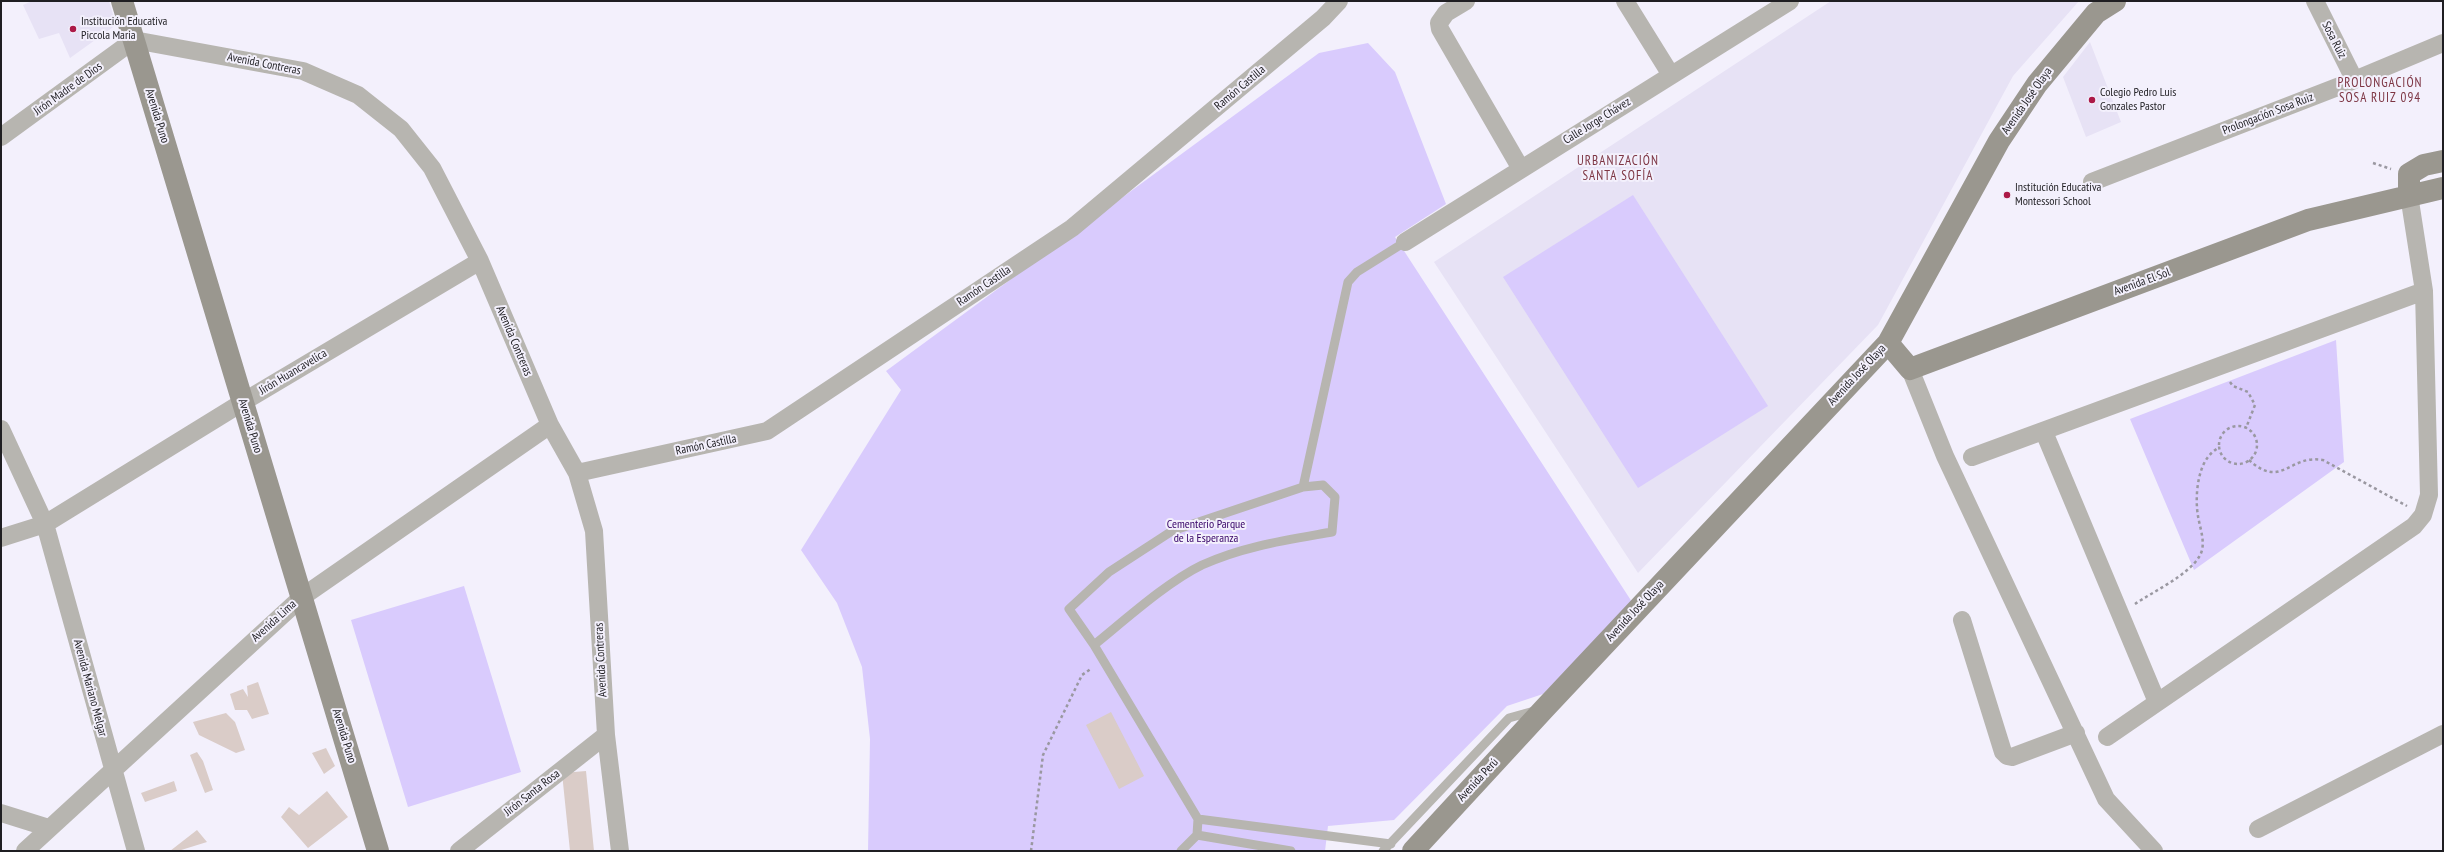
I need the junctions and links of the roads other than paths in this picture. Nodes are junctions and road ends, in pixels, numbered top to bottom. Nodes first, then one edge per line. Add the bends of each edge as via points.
1 (122, 1) edge
2 (1338, 1) edge
3 (1466, 1) edge
4 (1625, 1) edge
5 (1790, 1) edge
6 (2115, 1) edge
7 (2315, 1) edge
8 (1770, 6) edge
9 (134, 40) junction
10 (2443, 43) edge
11 (1671, 75) junction
12 (2354, 79) junction
13 (1, 137) edge
14 (2443, 161) edge
15 (1521, 169) junction
16 (2092, 182) dead end
17 (2443, 188) edge
18 (2409, 194) junction
19 (1405, 242) joint
20 (480, 261) junction
21 (2424, 291) junction
22 (1888, 343) junction
23 (1910, 369) junction
24 (243, 402) junction
25 (550, 425) junction
26 (1, 429) edge
27 (2044, 432) junction
28 (1972, 457) dead end
29 (577, 473) junction
30 (1303, 487) junction
31 (45, 524) junction
32 (1, 538) edge
33 (302, 597) junction
34 (1962, 620) dead end
35 (1094, 645) junction
36 (2157, 702) junction
37 (1544, 709) junction
38 (2076, 733) junction
39 (2443, 734) edge
40 (606, 735) junction
41 (2107, 737) dead end
42 (113, 768) junction
43 (1, 813) edge
44 (1198, 819) junction
45 (49, 828) junction
46 (2258, 829) dead end
47 (1197, 835) junction
48 (1391, 844) junction
49 (25, 851) edge
50 (136, 851) edge
51 (378, 851) edge
52 (459, 851) edge
53 (620, 851) edge
54 (1181, 851) edge
55 (1291, 851) edge
56 (1383, 851) edge
57 (1413, 851) edge
58 (2154, 851) edge

1 - 9 street, Avenida Puno
2 - 29 street, Ramón Castilla via 1324,18 1072,228 767,431
3 - 15 street via 1446,13 1439,23 1440,29
4 - 11 street
5 - 8 street, Calle Jorge Chávez
6 - 22 street, Avenida José Olaya via 2096,13 2037,84 2008,128
7 - 12 street, Sosa Ruiz
8 - 11 street, Calle Jorge Chávez
9 - 13 street, Jirón Madre de Dios
9 - 20 street, Avenida Contreras via 303,71 358,95 401,129 432,168
9 - 24 street, Avenida Puno
10 - 12 street, Prolongación Sosa Ruiz
11 - 15 street, Calle Jorge Chávez
12 - 16 street, Prolongación Sosa Ruiz
14 - 18 street via 2424,165 2409,174
15 - 19 street, Calle Jorge Chávez
17 - 18 street, Avenida El Sol
18 - 21 street
18 - 23 street, Avenida El Sol via 2308,220
19 - 30 lane via 1357,272 1348,282
20 - 24 street, Jirón Huancavelica
20 - 25 street, Avenida Contreras
21 - 27 street via 2221,364
21 - 36 street via 2429,495 2423,515 2414,526
22 - 23 street
22 - 37 street, Avenida José Olaya
23 - 38 street via 1945,456
24 - 31 street, Jirón Huancavelica
24 - 33 street, Avenida Puno
25 - 29 street, Avenida Contreras
25 - 33 street, Avenida Lima
26 - 31 street, Avenida Mariano Melgar
27 - 28 street
27 - 36 street
29 - 40 street, Avenida Contreras via 594,531
30 - 35 lane via 1172,531 1108,572 1069,609
30 - 35 lane via 1323,485 1335,497 1332,532 1250,547 1201,566 1162,591
31 - 32 street, Jirón Huancavelica
31 - 42 street, Avenida Mariano Melgar
33 - 42 street, Avenida Lima
33 - 51 street, Avenida Puno
34 - 38 street via 2003,752 2007,756 2012,757
35 - 44 lane
36 - 41 street
37 - 48 lane via 1509,718
37 - 57 street, Avenida Perú
38 - 58 street via 2106,799
39 - 46 street
40 - 52 street, Jirón Santa Rosa
40 - 53 street, Avenida Contreras
42 - 45 street, Avenida Lima
42 - 50 street, Avenida Mariano Melgar
43 - 45 street
44 - 47 lane
44 - 48 lane
45 - 49 street, Avenida Lima
47 - 54 lane
47 - 55 lane
48 - 56 lane

